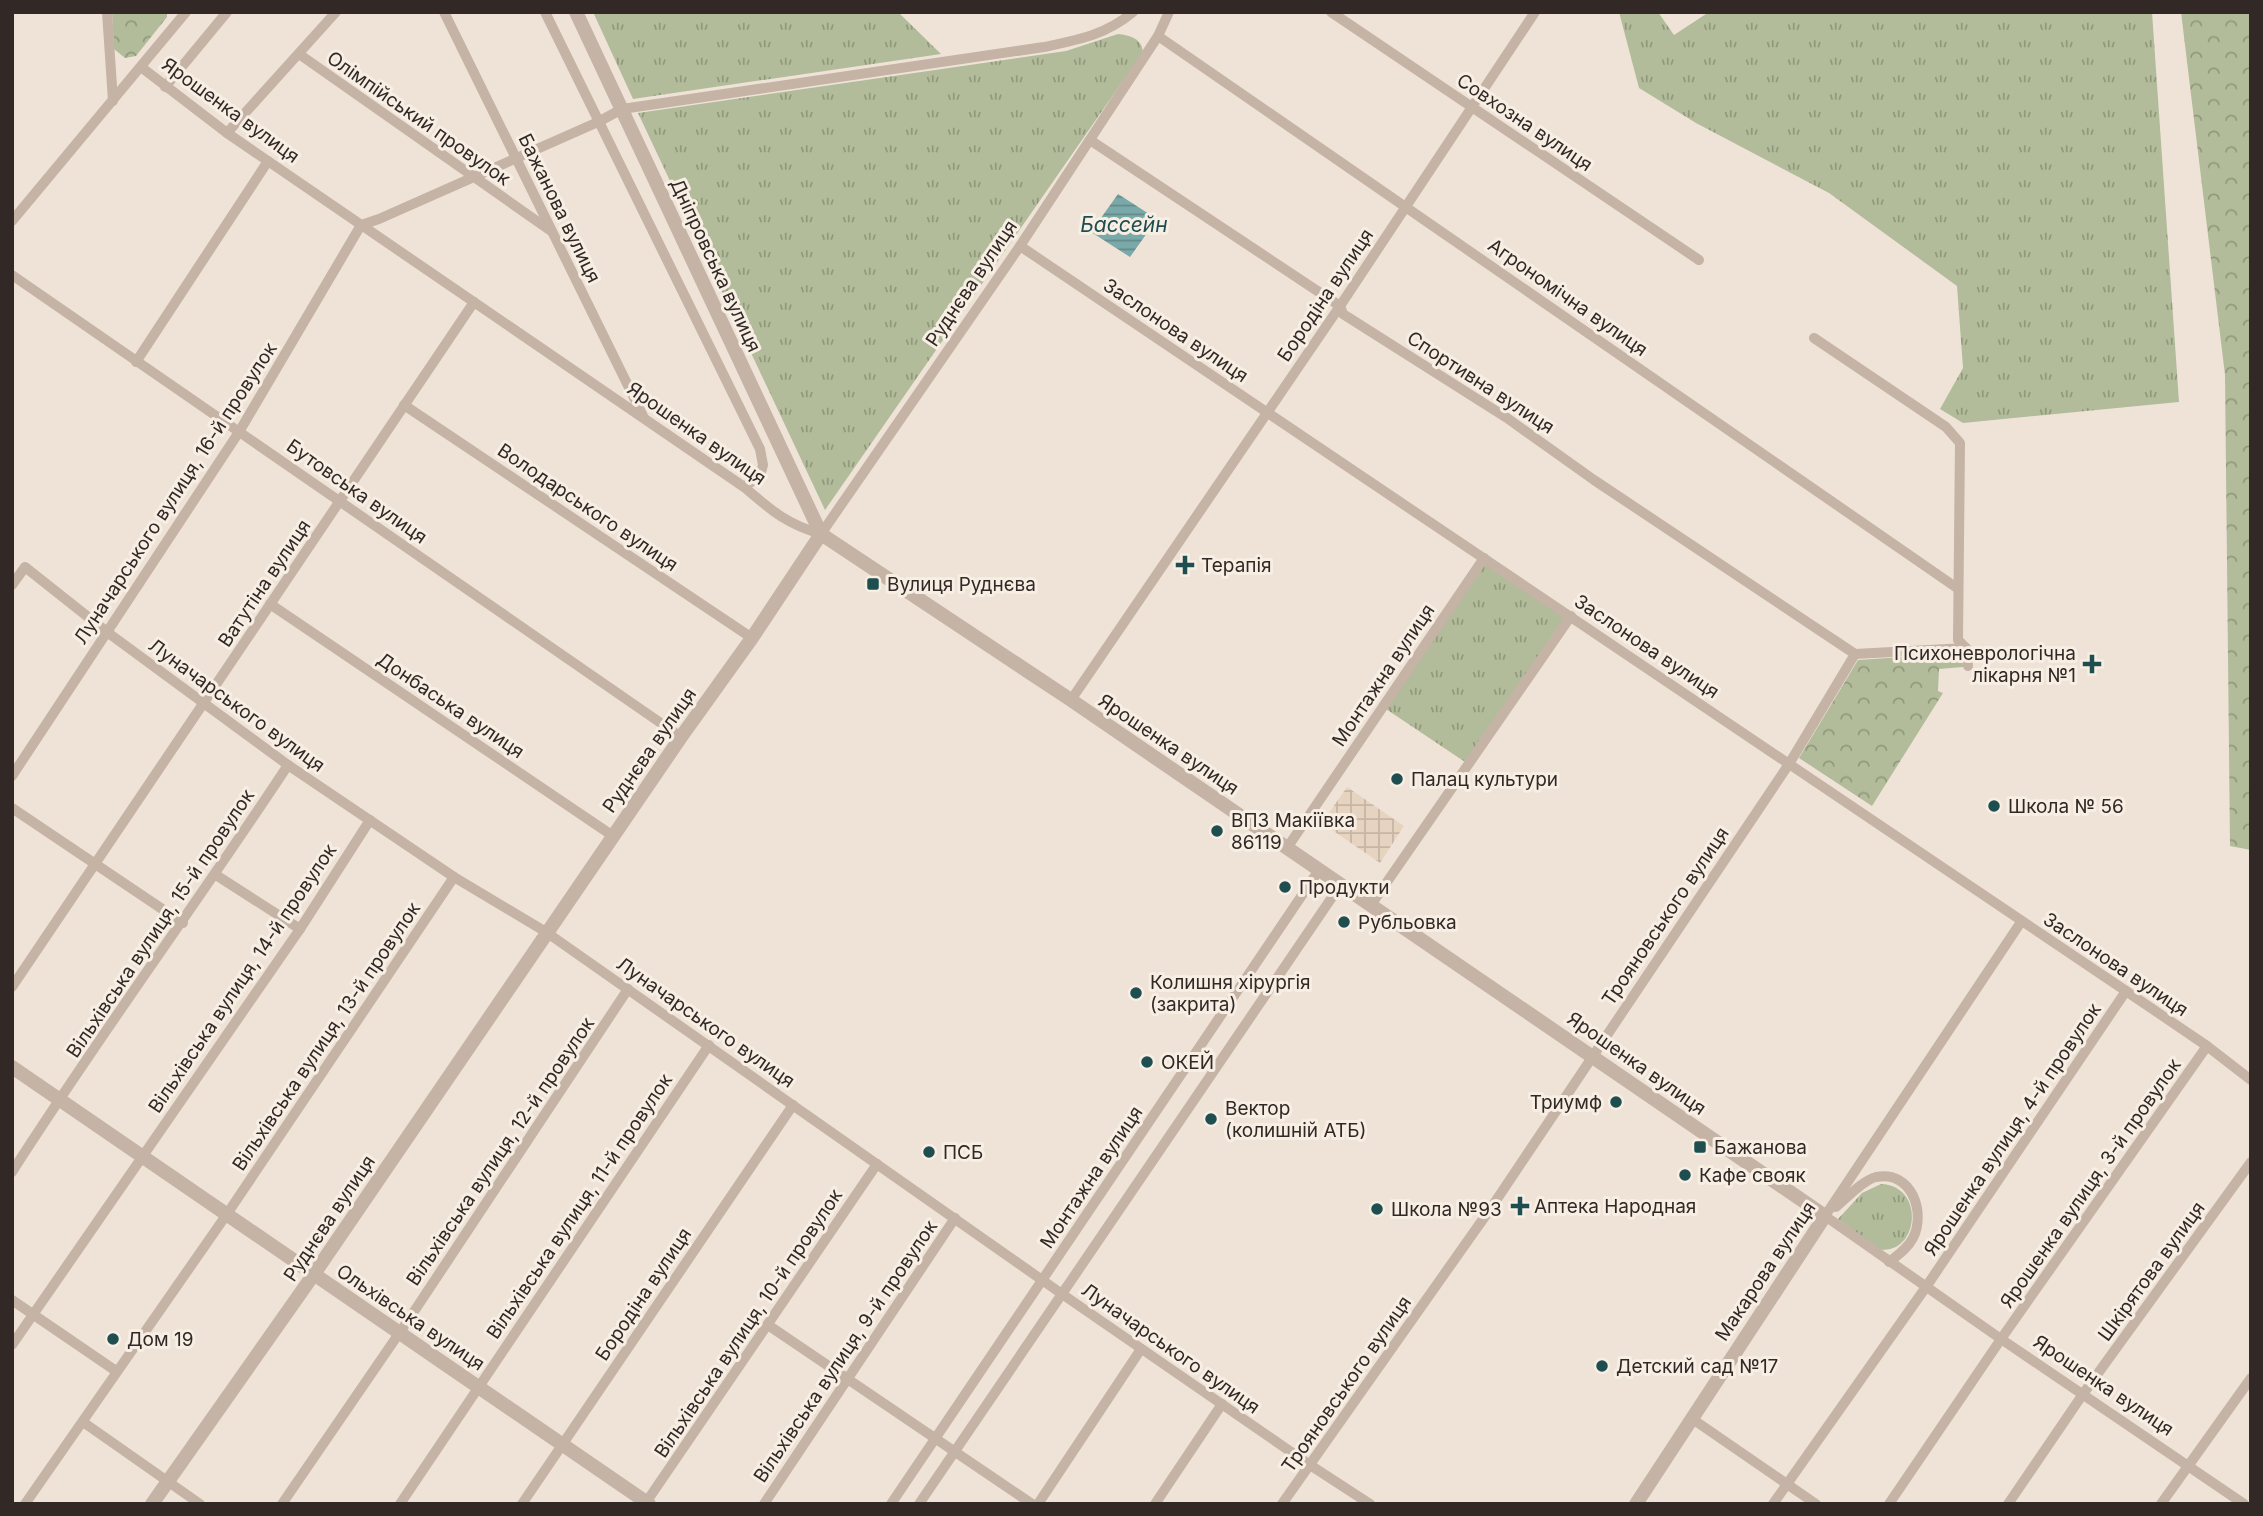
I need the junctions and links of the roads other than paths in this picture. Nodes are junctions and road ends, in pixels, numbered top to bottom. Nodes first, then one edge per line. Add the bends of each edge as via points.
1 (107, 12) edge
2 (186, 12) edge
3 (227, 12) edge
4 (336, 12) edge
5 (444, 12) edge
6 (545, 12) edge
7 (576, 12) edge
8 (1133, 12) edge
9 (1169, 12) edge
10 (1331, 12) edge
11 (1535, 12) edge
12 (1158, 36) junction
13 (299, 54) junction
14 (141, 67) junction
15 (165, 88) junction
16 (113, 102) junction
17 (622, 108) junction
18 (1472, 108) junction
19 (598, 122) junction
20 (227, 133) junction
21 (1090, 140) junction
22 (516, 158) junction
23 (268, 161) junction
24 (472, 178) junction
25 (1406, 205) junction
26 (12, 221) edge
27 (361, 225) junction
28 (553, 233) junction
29 (1020, 246) junction
30 (1699, 260) dead end
31 (12, 275) edge
32 (474, 302) junction
33 (1340, 306) junction
34 (1814, 338) dead end
35 (136, 362) junction
36 (404, 405) junction
37 (1266, 411) junction
38 (644, 419) junction
39 (239, 432) junction
40 (744, 487) junction
41 (340, 501) junction
42 (821, 534) junction
43 (1484, 558) junction
44 (12, 585) edge
45 (1957, 588) junction
46 (270, 604) junction
47 (1571, 616) junction
48 (107, 632) junction
49 (752, 638) junction
50 (1966, 648) junction
51 (1855, 654) junction
52 (1968, 666) dead end
53 (1071, 699) junction
54 (204, 702) junction
55 (681, 737) junction
56 (1789, 764) junction
57 (288, 765) junction
58 (12, 776) edge
59 (12, 808) edge
60 (370, 820) junction
61 (613, 835) junction
62 (1287, 848) junction
63 (94, 865) junction
64 (1319, 870) junction
65 (216, 875) junction
66 (454, 877) junction
67 (1340, 884) junction
68 (1371, 905) junction
69 (2021, 922) junction
70 (183, 923) junction
71 (300, 929) junction
72 (547, 932) junction
73 (12, 987) edge
74 (628, 989) junction
75 (2126, 990) junction
76 (709, 1045) junction
77 (2207, 1046) junction
78 (1592, 1055) junction
79 (12, 1067) edge
80 (2251, 1080) edge
81 (59, 1099) junction
82 (793, 1105) junction
83 (143, 1157) junction
84 (2251, 1162) edge
85 (877, 1164) junction
86 (12, 1172) edge
87 (227, 1214) junction
88 (1825, 1216) junction
89 (955, 1218) junction
90 (1889, 1262) junction
91 (314, 1274) junction
92 (1042, 1279) junction
93 (1926, 1287) junction
94 (1062, 1294) junction
95 (12, 1300) edge
96 (33, 1314) junction
97 (768, 1325) junction
98 (399, 1332) junction
99 (2001, 1339) junction
100 (12, 1345) edge
101 (1141, 1349) junction
102 (116, 1371) junction
103 (848, 1378) junction
104 (2251, 1378) edge
105 (479, 1387) junction
106 (2083, 1394) junction
107 (1222, 1405) junction
108 (1692, 1418) junction
109 (83, 1422) junction
110 (934, 1439) junction
111 (563, 1444) junction
112 (953, 1452) junction
113 (1310, 1465) junction
114 (2189, 1465) junction
115 (168, 1481) junction
116 (1788, 1483) junction
117 (647, 1503) edge
118 (25, 1504) edge
119 (152, 1504) edge
120 (200, 1504) edge
121 (282, 1504) edge
122 (400, 1504) edge
123 (522, 1504) edge
124 (764, 1504) edge
125 (891, 1504) edge
126 (919, 1504) edge
127 (1032, 1504) edge
128 (1038, 1504) edge
129 (1155, 1504) edge
130 (1282, 1504) edge
131 (1370, 1504) edge
132 (1636, 1504) edge
133 (1773, 1504) edge
134 (1816, 1504) edge
135 (1889, 1504) edge
136 (2008, 1504) edge
137 (2161, 1504) edge
138 (2244, 1504) edge

1 - 16 street
2 - 14 street
3 - 15 street
4 - 13 street
5 - 22 street, Бажанова вулиця
6 - 19 street, Дніпровська вулиця
7 - 17 street, Дніпровська вулиця
8 - 17 street via 1095,36 1044,47
9 - 12 street, Руднєва вулиця
10 - 18 street, Совхозна вулиця
11 - 18 street, Бородіна вулиця
12 - 21 street, Руднєва вулиця
12 - 25 street, Агрономічна вулиця
13 - 20 street
13 - 24 street, Олімпійський провулок
14 - 15 street, Ярошенка вулиця
14 - 16 street
15 - 20 street, Ярошенка вулиця
16 - 26 street
17 - 19 street
17 - 42 street, Дніпровська вулиця
18 - 25 street, Бородіна вулиця
18 - 30 street, Совхозна вулиця
19 - 22 street
19 - 40 street, Дніпровська вулиця via 760,449 760,476
20 - 23 street, Ярошенка вулиця
21 - 29 street, Руднєва вулиця
21 - 33 street, Спортивна вулиця
22 - 24 street
22 - 28 street, Бажанова вулиця
23 - 27 street, Ярошенка вулиця
23 - 35 street
24 - 27 street
24 - 28 street, Олімпійський провулок
25 - 33 street, Бородіна вулиця
25 - 45 street, Агрономічна вулиця
27 - 32 street, Ярошенка вулиця
27 - 39 street, Луначарського вулиця, 16-й провулок
28 - 38 street, Бажанова вулиця
29 - 37 street, Заслонова вулиця
29 - 42 street, Руднєва вулиця
31 - 35 street, Бутовська вулиця
32 - 36 street, Ватутіна вулиця
32 - 38 street, Ярошенка вулиця
33 - 37 street, Бородіна вулиця
33 - 51 street, Спортивна вулиця via 1343,314 1507,418
34 - 45 street via 1946,427 1961,443
35 - 39 street, Бутовська вулиця
36 - 41 street, Ватутіна вулиця
36 - 49 street, Володарського вулиця
37 - 43 street, Заслонова вулиця
37 - 53 street, Бородіна вулиця
38 - 40 street, Ярошенка вулиця
39 - 41 street, Бутовська вулиця
39 - 48 street, Луначарського вулиця, 16-й провулок
40 - 42 street, Ярошенка вулиця via 794,526
41 - 46 street, Ватутіна вулиця
41 - 55 street, Бутовська вулиця
42 - 49 street, Руднєва вулиця
42 - 53 street, Ярошенка вулиця
43 - 47 street, Заслонова вулиця
43 - 62 street, Монтажна вулиця
44 - 48 street, Луначарського вулиця via 25,567
45 - 50 street via 1958,640
46 - 54 street, Ватутіна вулиця
46 - 61 street, Донбаська вулиця
47 - 56 street, Заслонова вулиця
47 - 68 street
48 - 54 street, Луначарського вулиця
48 - 58 street, Луначарського вулиця, 16-й провулок
49 - 55 street, Руднєва вулиця
50 - 51 street
50 - 52 street
51 - 56 street, Трояновського вулиця
53 - 62 street, Ярошенка вулиця
54 - 57 street, Луначарського вулиця
54 - 63 street, Ватутіна вулиця
55 - 61 street, Руднєва вулиця
56 - 69 street, Заслонова вулиця
56 - 78 street, Трояновського вулиця
57 - 60 street, Луначарського вулиця
57 - 65 street, Вільхівська вулиця, 15-й провулок
59 - 63 street
60 - 66 street, Луначарського вулиця
60 - 71 street, Вільхівська вулиця, 14-й провулок
61 - 72 street, Руднєва вулиця
62 - 64 street, Ярошенка вулиця
63 - 70 street
63 - 73 street, Ватутіна вулиця
64 - 67 street, Ярошенка вулиця
64 - 92 street, Монтажна вулиця
65 - 70 street, Вільхівська вулиця, 15-й провулок
65 - 71 street
66 - 72 street, Луначарського вулиця
66 - 87 street, Вільхівська вулиця, 13-й провулок
67 - 68 street, Ярошенка вулиця
67 - 94 street, Монтажна вулиця via 1094,1255
68 - 78 street, Ярошенка вулиця
69 - 75 street, Заслонова вулиця
69 - 88 street, Макарова вулиця
70 - 81 street, Вільхівська вулиця, 15-й провулок
71 - 83 street, Вільхівська вулиця, 14-й провулок
72 - 74 street, Луначарського вулиця
72 - 91 street, Руднєва вулиця
74 - 76 street, Луначарського вулиця
74 - 98 street, Вільхівська вулиця, 12-й провулок
75 - 77 street, Заслонова вулиця
75 - 93 street, Ярошенка вулиця, 4-й провулок
76 - 82 street, Луначарського вулиця
76 - 105 street, Вільхівська вулиця, 11-й провулок
77 - 80 street, Заслонова вулиця
77 - 99 street, Ярошенка вулиця, 3-й провулок
78 - 88 street, Ярошенка вулиця
78 - 113 street, Трояновського вулиця
79 - 81 street, Ольхівська вулиця
81 - 83 street, Ольхівська вулиця
81 - 86 street, Вільхівська вулиця, 15-й провулок
82 - 85 street, Луначарського вулиця
82 - 111 street, Бородіна вулиця
83 - 87 street, Ольхівська вулиця
83 - 96 street, Вільхівська вулиця, 14-й провулок
84 - 106 street, Шкірятова вулиця
85 - 89 street, Луначарського вулиця
85 - 97 street, Вільхівська вулиця, 10-й провулок
87 - 91 street, Ольхівська вулиця
87 - 102 street, Вільхівська вулиця, 13-й провулок
88 - 90 street, Ярошенка вулиця
88 - 90 street via 1873,1178 1893,1178 1903,1184 1916,1200 1918,1222 1909,1245
88 - 108 street, Макарова вулиця
89 - 92 street, Луначарського вулиця
89 - 103 street, Вільхівська вулиця, 9-й провулок
90 - 93 street, Ярошенка вулиця
91 - 98 street, Ольхівська вулиця
91 - 115 street, Руднєва вулиця
92 - 94 street, Луначарського вулиця
92 - 110 street, Монтажна вулиця
93 - 99 street, Ярошенка вулиця
93 - 116 street, Ярошенка вулиця, 4-й провулок
94 - 101 street, Луначарського вулиця
94 - 112 street, Монтажна вулиця
95 - 96 street
96 - 100 street, Вільхівська вулиця, 14-й провулок
96 - 102 street
97 - 103 street
97 - 117 street, Вільхівська вулиця, 10-й провулок
98 - 105 street, Ольхівська вулиця
98 - 121 street, Вільхівська вулиця, 12-й провулок
99 - 106 street, Ярошенка вулиця
99 - 135 street, Ярошенка вулиця, 3-й провулок
101 - 107 street, Луначарського вулиця
101 - 128 street
102 - 109 street, Вільхівська вулиця, 13-й провулок
103 - 110 street
103 - 124 street, Вільхівська вулиця, 9-й провулок
104 - 114 street
105 - 111 street, Ольхівська вулиця
105 - 122 street, Вільхівська вулиця, 11-й провулок
106 - 114 street, Ярошенка вулиця
106 - 136 street, Шкірятова вулиця
107 - 113 street, Луначарського вулиця
107 - 129 street
108 - 116 street
108 - 132 street, Макарова вулиця
109 - 115 street
109 - 118 street, Вільхівська вулиця, 13-й провулок
110 - 112 street
110 - 125 street, Монтажна вулиця
111 - 117 street, Ольхівська вулиця
111 - 123 street, Бородіна вулиця
112 - 126 street, Монтажна вулиця
112 - 127 street
113 - 130 street, Трояновського вулиця
113 - 131 street, Луначарського вулиця
114 - 137 street
114 - 138 street, Ярошенка вулиця
115 - 119 street, Руднєва вулиця
115 - 120 street
116 - 133 street, Ярошенка вулиця, 4-й провулок
116 - 134 street

